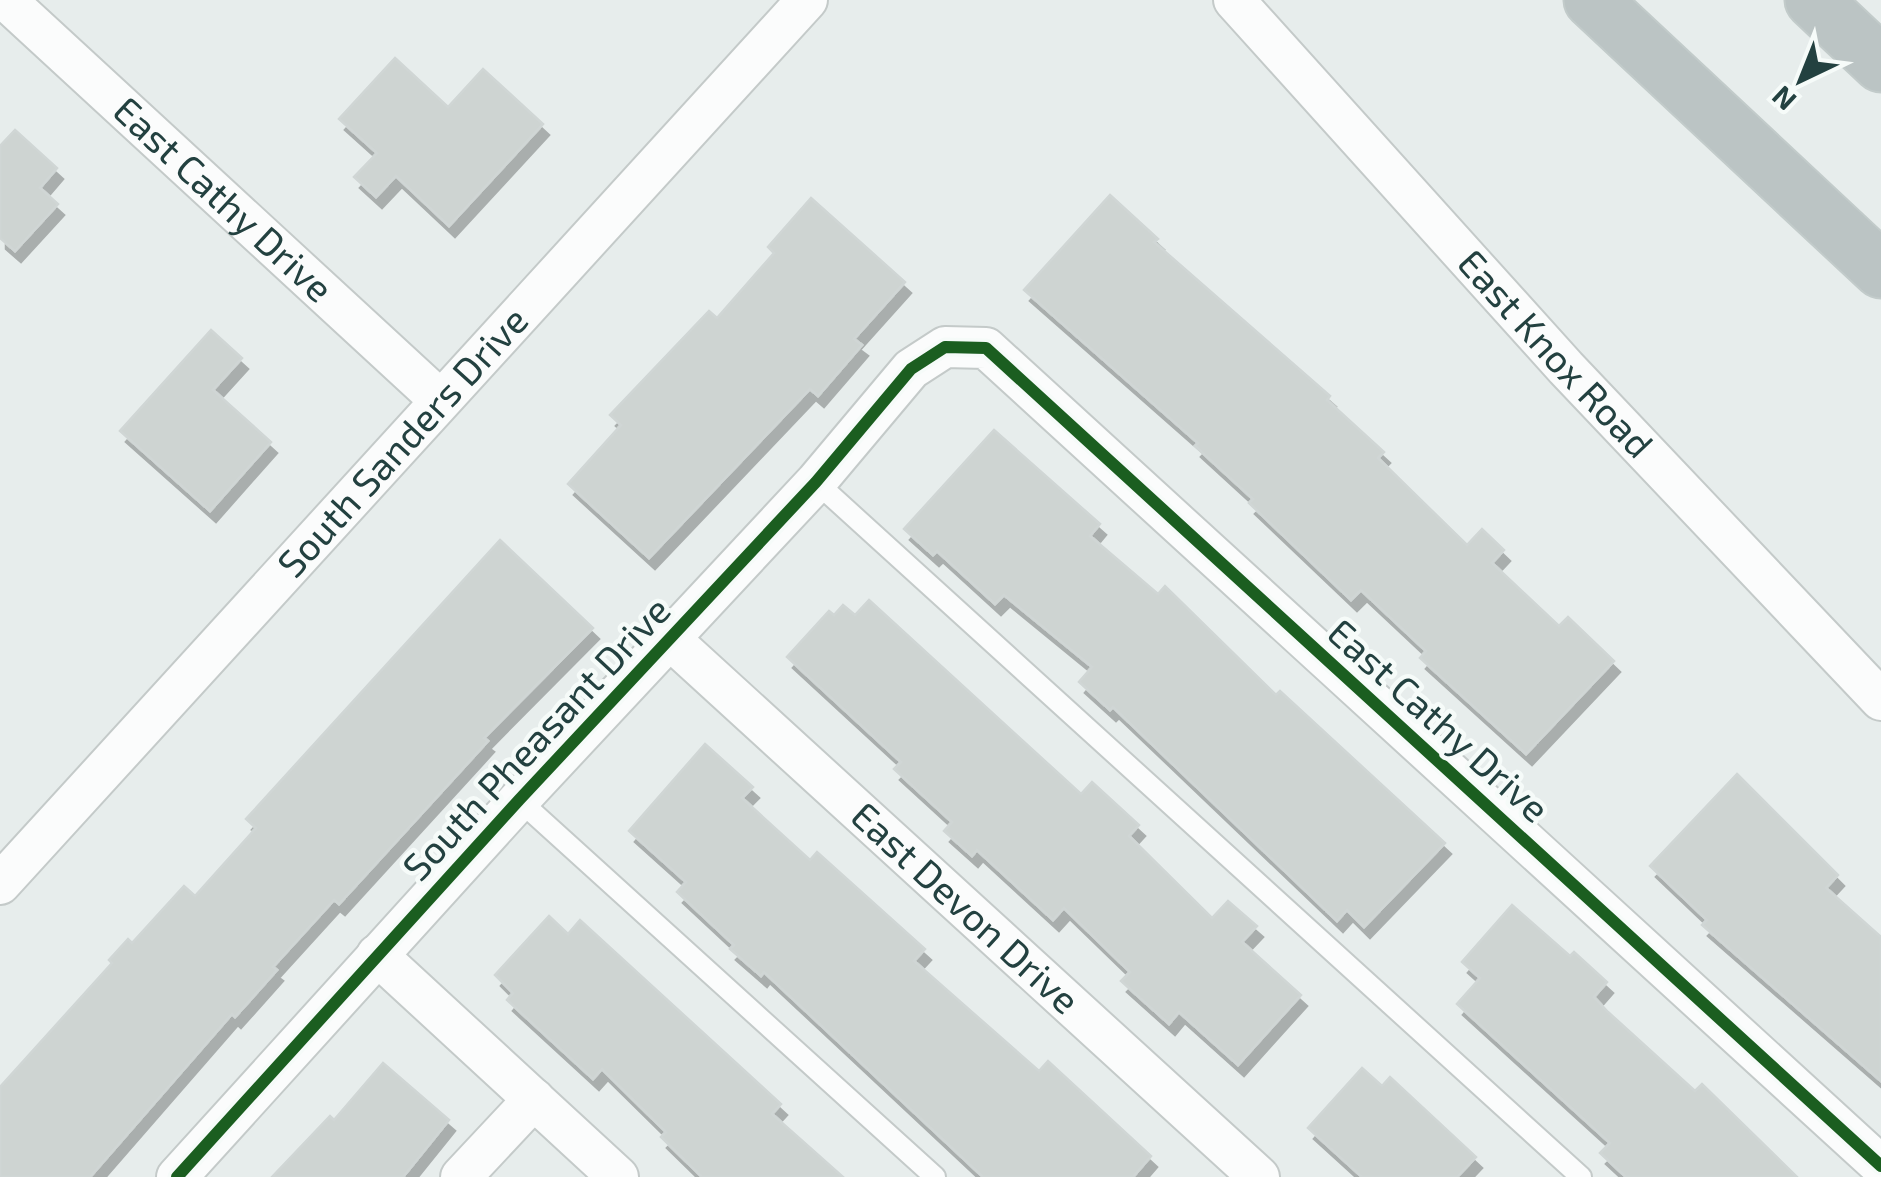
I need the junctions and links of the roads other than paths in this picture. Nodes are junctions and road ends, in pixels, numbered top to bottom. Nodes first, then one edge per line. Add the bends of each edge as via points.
1 (6, 0) edge
2 (807, 0) edge
3 (1234, 0) edge
4 (1592, 0) edge
5 (1813, 0) edge
6 (1881, 64) edge
7 (1881, 270) edge
8 (944, 347) joint
9 (440, 400) junction
10 (816, 482) junction
11 (671, 640) junction
12 (1881, 700) edge
13 (519, 800) junction
14 (0, 884) edge
15 (378, 955) junction
16 (534, 1098) junction
17 (1881, 1166) edge
18 (177, 1177) edge
19 (460, 1177) edge
20 (618, 1177) edge
21 (935, 1177) edge
22 (1259, 1177) edge
23 (1582, 1177) edge

1 - 9 street, East Cathy Drive
2 - 9 street, South Sanders Drive
3 - 12 street, East Knox Road via 1566,368
4 - 7 highway
5 - 6 highway
8 - 10 street, South Pheasant Drive via 912,370
8 - 17 street, East Cathy Drive via 986,348
9 - 14 street, South Sanders Drive
10 - 11 street, South Pheasant Drive
10 - 23 lane
11 - 13 street, South Pheasant Drive
11 - 22 street, East Devon Drive
13 - 15 street, South Pheasant Drive
13 - 21 lane
15 - 16 street
15 - 18 street, South Pheasant Drive
16 - 19 street
16 - 20 street

